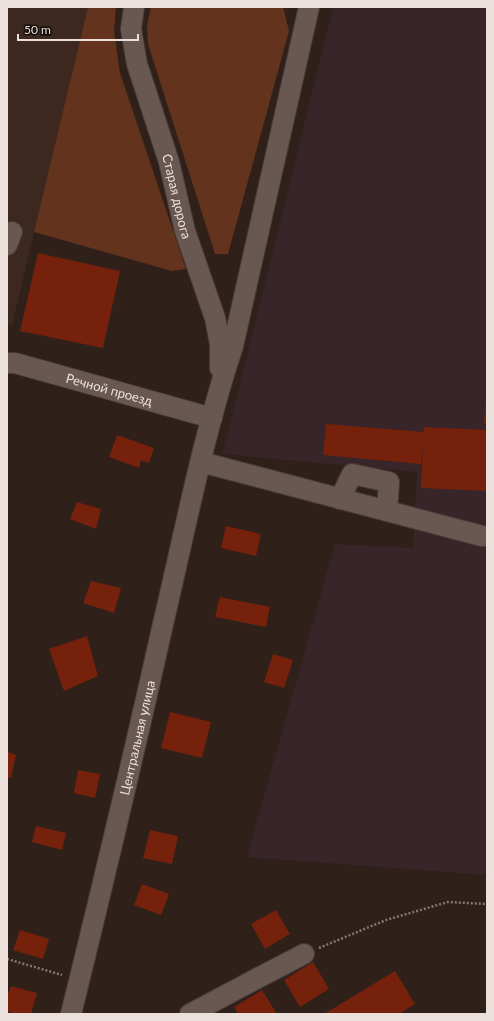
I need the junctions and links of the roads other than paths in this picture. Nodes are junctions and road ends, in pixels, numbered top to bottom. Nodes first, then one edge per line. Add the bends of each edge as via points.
1 (134, 7) edge
2 (296, 7) edge
3 (309, 7) edge
4 (301, 42) junction
5 (7, 363) edge
6 (220, 386) junction
7 (212, 418) junction
8 (201, 462) junction
9 (340, 499) junction
10 (387, 511) junction
11 (482, 536) dead end
12 (304, 954) road end
13 (71, 1014) edge
14 (190, 1014) edge

1 - 6 street, Старая дорога via 131,29 137,64 168,162 185,231 215,318 220,344
2 - 4 street, Старая дорога
3 - 4 street, Старая дорога
4 - 6 street, Старая дорога via 233,346
5 - 7 street, Речной проезд via 15,363
6 - 7 street, Старая дорога
7 - 8 street, Старая дорога
8 - 9 street
8 - 13 street, Центральная улица
9 - 10 street
9 - 10 street via 352,474 388,482
10 - 11 street
12 - 14 street

